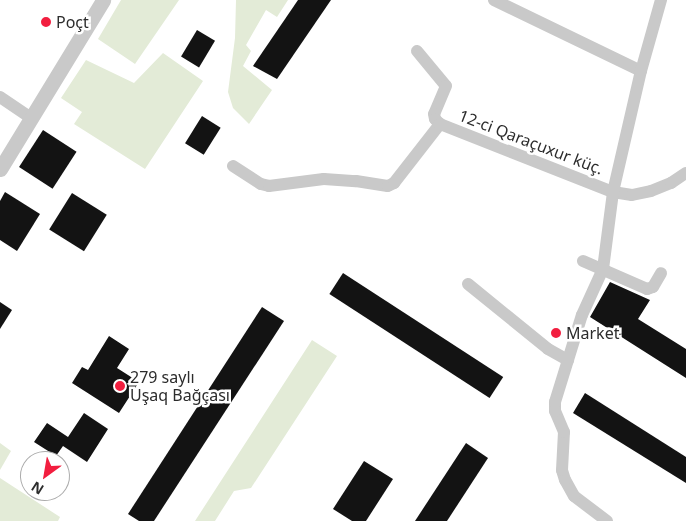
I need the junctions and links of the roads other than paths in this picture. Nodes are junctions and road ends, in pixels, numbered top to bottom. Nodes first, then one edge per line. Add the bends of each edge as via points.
1 (103, 0) edge
2 (494, 0) edge
3 (661, 0) edge
4 (417, 51) dead end
5 (641, 71) junction
6 (0, 97) edge
7 (31, 118) junction
8 (440, 124) junction
9 (233, 166) dead end
10 (0, 169) edge
11 (686, 173) edge
12 (613, 192) junction
13 (583, 261) dead end
14 (603, 269) junction
15 (661, 273) dead end
16 (468, 284) dead end
17 (568, 360) junction
18 (607, 521) edge

1 - 7 street
2 - 5 street
3 - 5 street, 12-ci Qaraçuxur küç.
4 - 8 street via 446,86 434,114
5 - 12 street, 12-ci Qaraçuxur küç.
6 - 7 street
7 - 10 street
8 - 9 street, 12-ci Qaraçuxur küç. via 394,184 388,186 324,179 269,186
8 - 12 street, 12-ci Qaraçuxur küç.
11 - 12 street, 12-ci Qaraçuxur küç. via 651,191 632,195
12 - 14 street, 12-ci Qaraçuxur küç.
13 - 14 street
14 - 15 street via 647,289 653,287
14 - 17 street, 12-ci Qaraçuxur küç. via 582,315
16 - 17 street via 548,349
17 - 18 street, 12-ci Qaraçuxur küç. via 555,402 564,432 562,470 574,496

